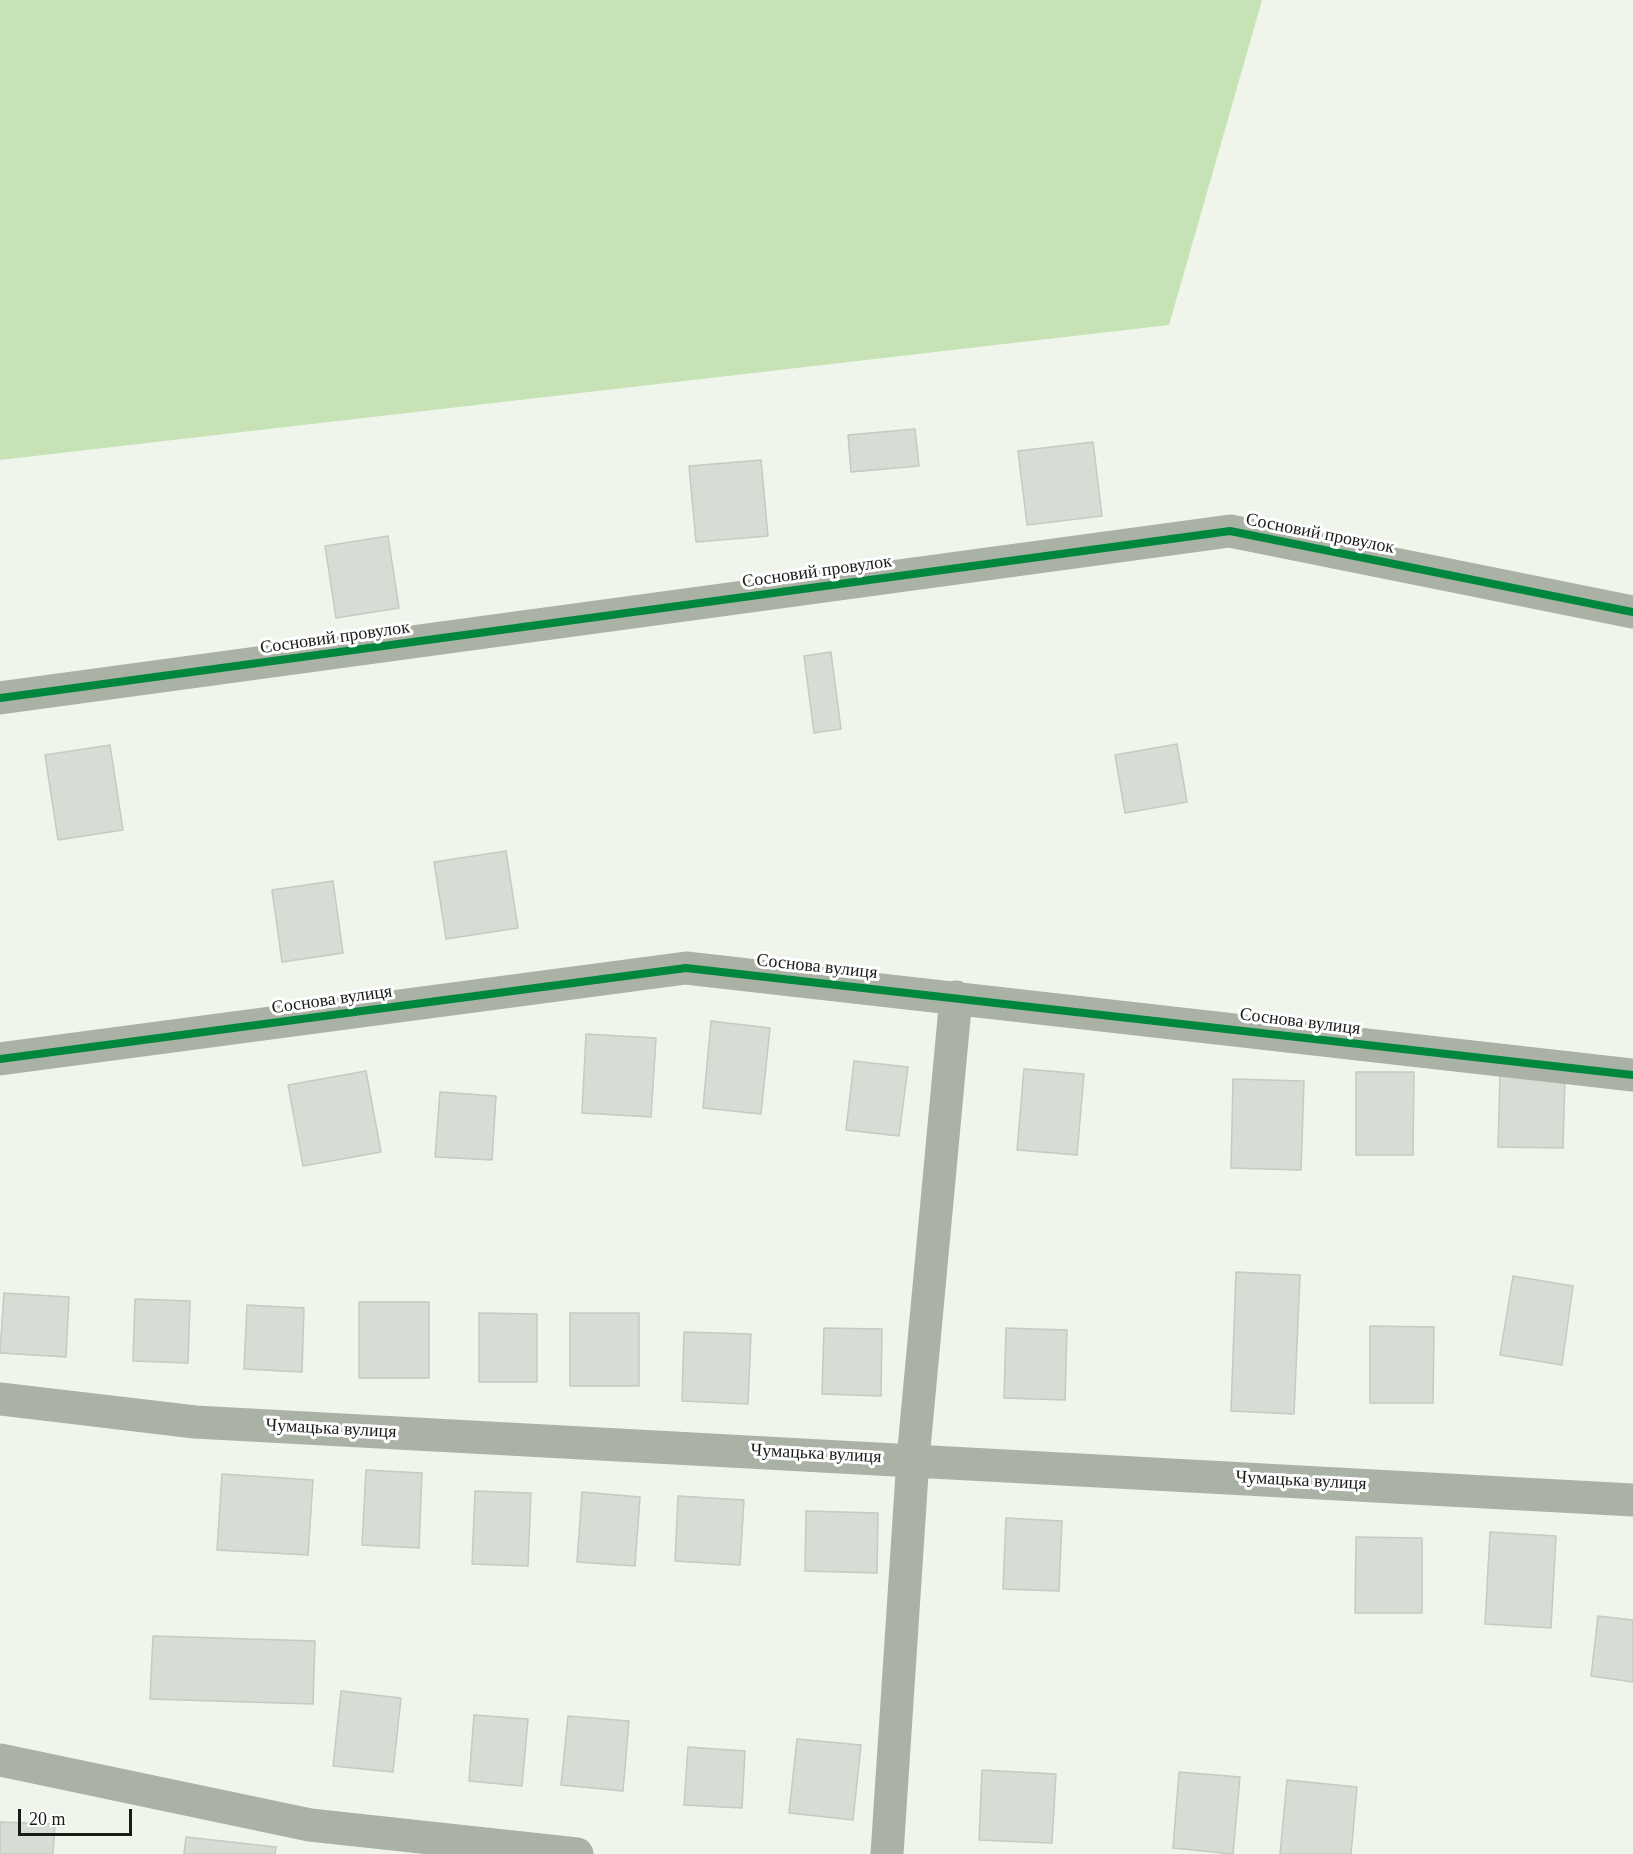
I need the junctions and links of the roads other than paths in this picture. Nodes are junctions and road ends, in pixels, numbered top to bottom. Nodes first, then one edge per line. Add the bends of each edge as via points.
1 (1633, 612) edge
2 (0, 698) edge
3 (956, 997) junction
4 (0, 1059) edge
5 (1633, 1076) edge
6 (0, 1398) edge
7 (913, 1459) junction
8 (1633, 1500) edge
9 (0, 1760) edge
10 (577, 1854) edge
11 (887, 1854) edge

1 - 2 street, Сосновий провулок via 1230,531
3 - 4 street, Соснова вулиця via 686,968
3 - 5 street, Соснова вулиця
3 - 7 street
6 - 7 street, Чумацька вулиця via 195,1422
7 - 8 street, Чумацька вулиця
7 - 11 street
9 - 10 street via 310,1825

